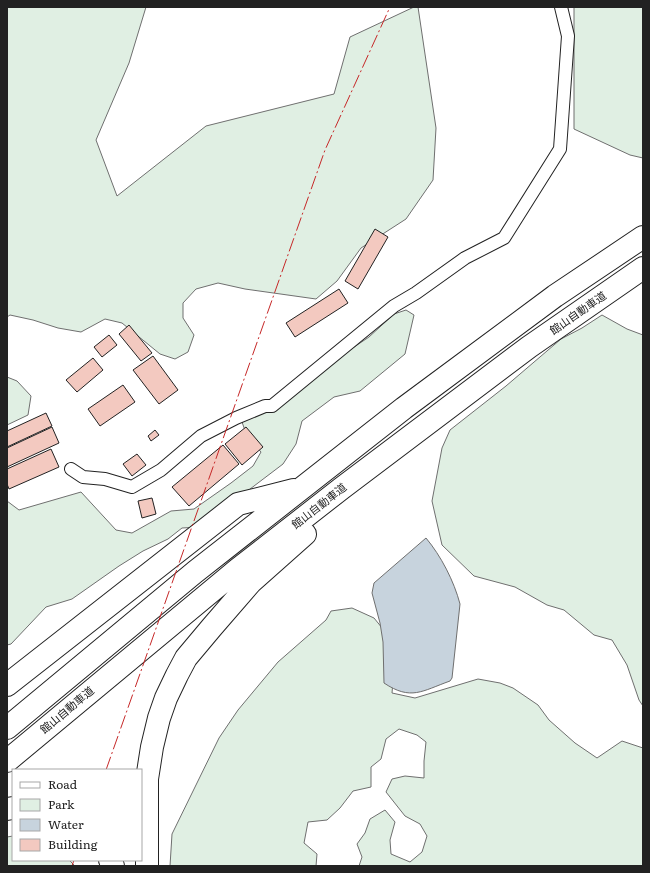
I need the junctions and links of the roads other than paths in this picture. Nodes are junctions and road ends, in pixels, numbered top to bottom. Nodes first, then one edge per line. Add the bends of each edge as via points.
1 (561, 7) edge
2 (643, 238) edge
3 (643, 268) edge
4 (446, 408) junction
5 (71, 469) dead end
6 (302, 488) junction
7 (7, 685) edge
8 (7, 728) edge
9 (7, 761) edge
10 (147, 866) edge

1 - 5 street via 568,36 560,148 504,238 465,258 394,306 272,406 265,406 236,418 201,436 161,470 132,487 105,479 83,477
2 - 6 highway via 543,305 404,408
3 - 4 highway, 館山自動車道
4 - 9 highway, 館山自動車道 via 237,570
4 - 10 highway via 251,582 186,658 166,698 152,747 147,778
6 - 7 highway via 238,504
6 - 8 highway via 195,572

